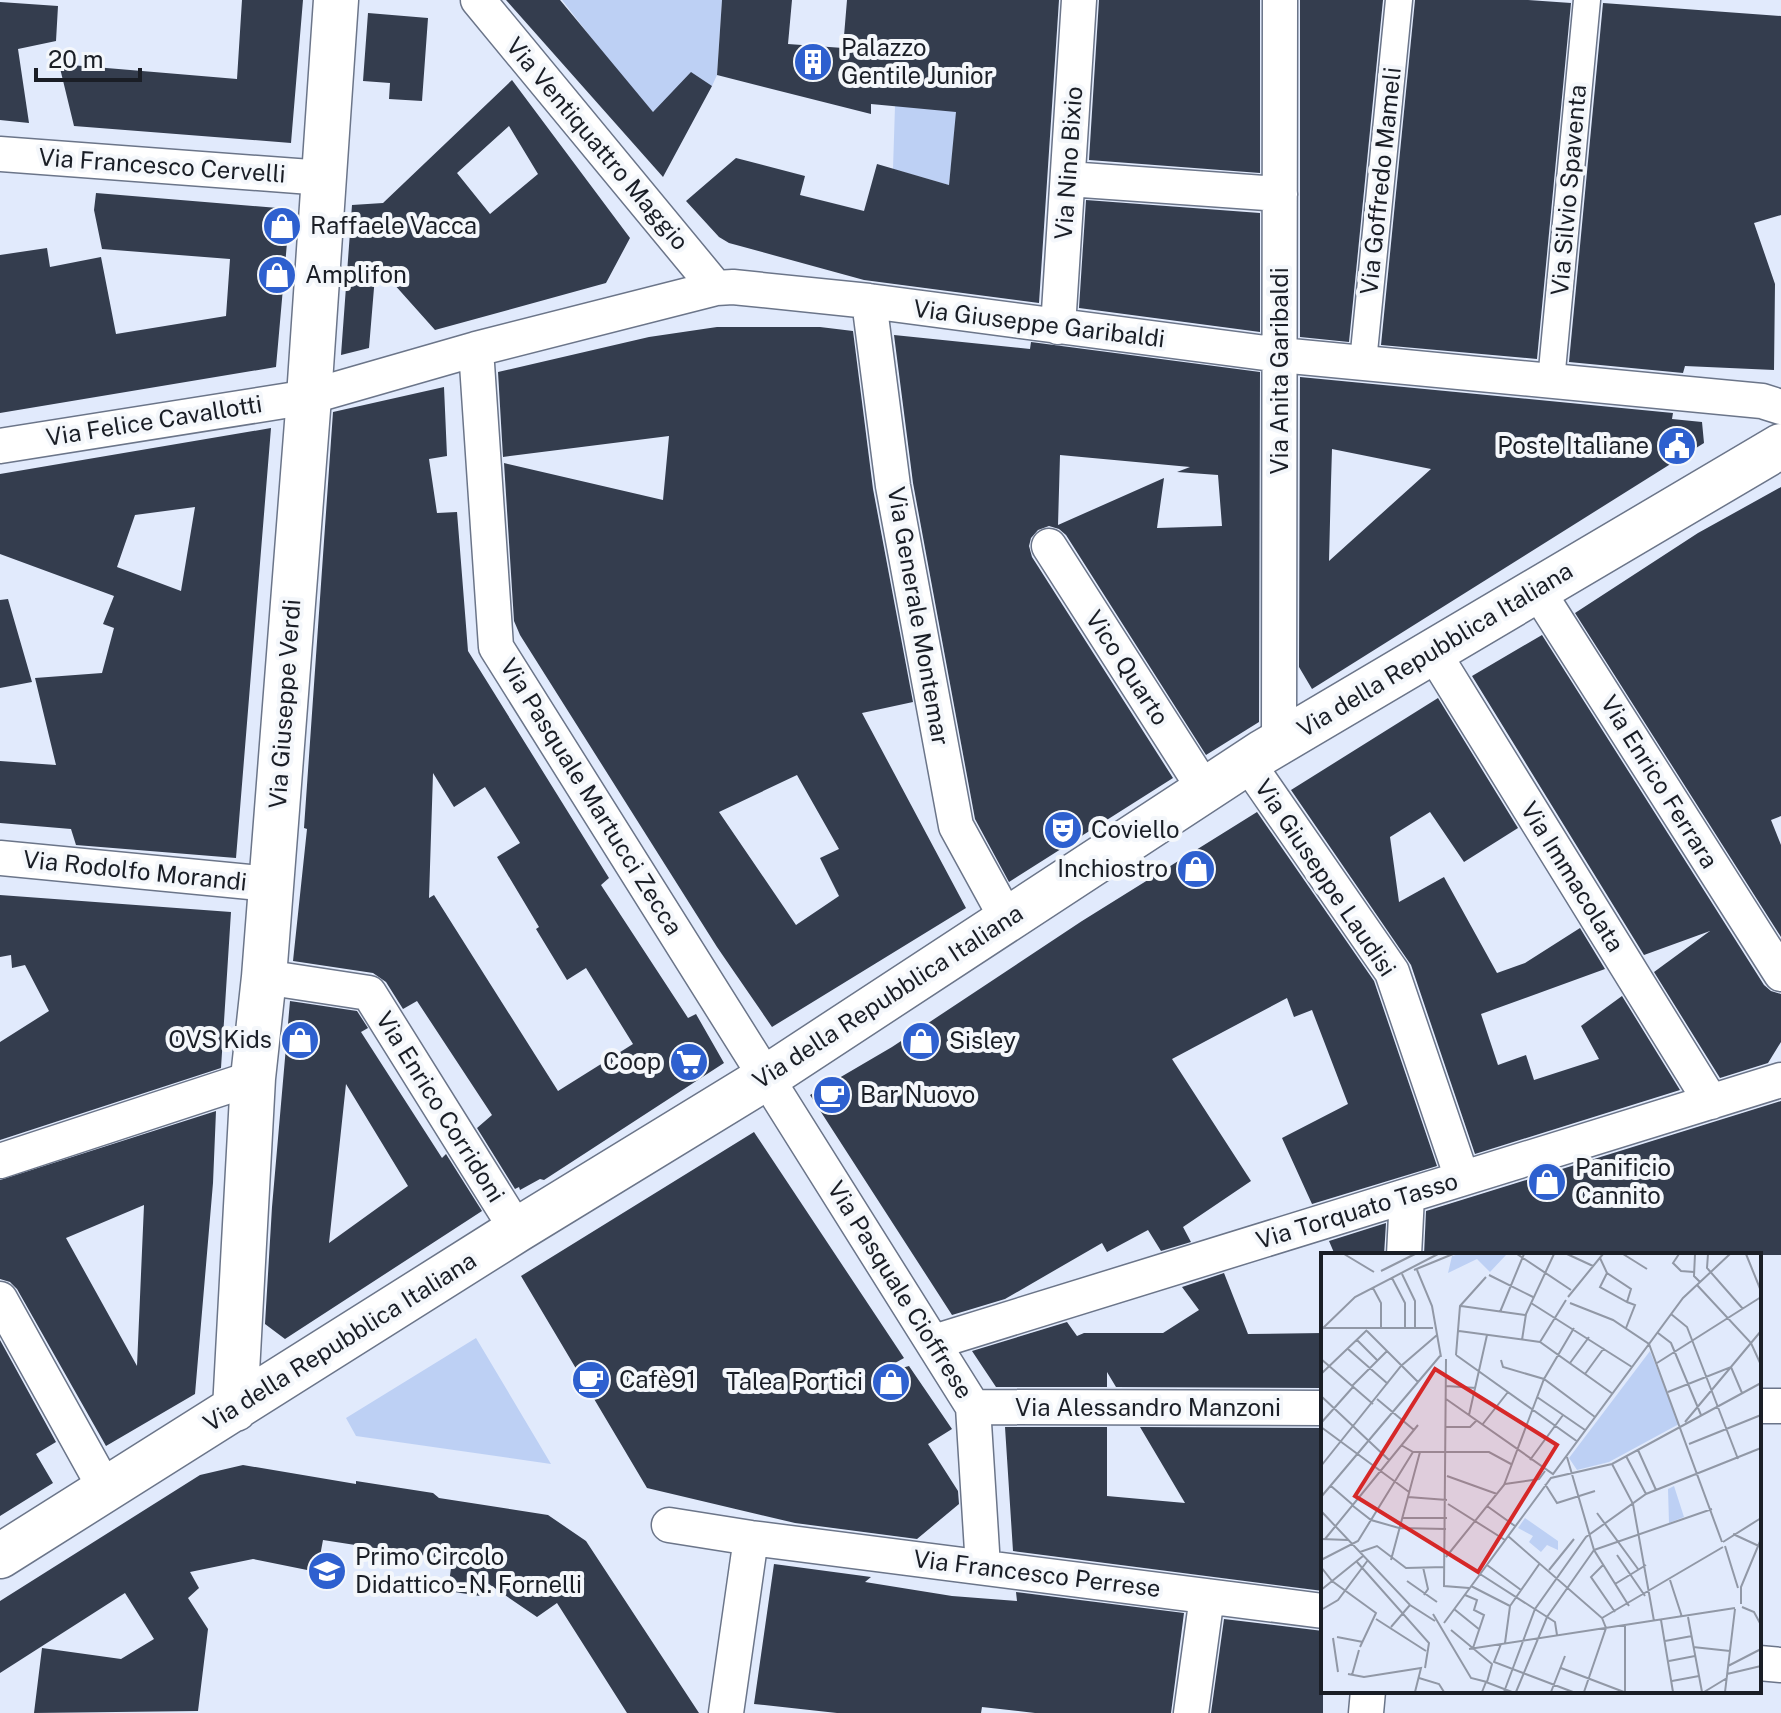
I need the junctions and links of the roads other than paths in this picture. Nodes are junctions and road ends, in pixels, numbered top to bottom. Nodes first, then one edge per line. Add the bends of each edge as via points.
1 (336, 0) edge
2 (478, 0) edge
3 (1079, 0) edge
4 (1280, 0) edge
5 (1399, 0) edge
6 (1587, 0) edge
7 (0, 154) edge
8 (324, 178) junction
9 (1068, 179) junction
10 (1280, 194) junction
11 (716, 288) junction
12 (869, 301) junction
13 (1058, 327) junction
14 (476, 349) junction
15 (1280, 355) junction
16 (1363, 362) junction
17 (1551, 381) junction
18 (309, 397) junction
19 (1781, 407) edge
20 (0, 446) edge
21 (1781, 446) edge
22 (1049, 546) dead end
23 (1537, 590) junction
24 (1433, 652) junction
25 (1263, 753) junction
26 (1205, 790) junction
27 (0, 858) edge
28 (271, 884) junction
29 (1007, 919) junction
30 (1781, 974) edge
31 (264, 977) junction
32 (767, 1077) junction
33 (253, 1078) junction
34 (1781, 1080) edge
35 (1711, 1102) junction
36 (0, 1161) edge
37 (1462, 1178) junction
38 (1407, 1196) junction
39 (517, 1230) junction
40 (1404, 1253) edge
41 (0, 1299) edge
42 (934, 1342) junction
43 (973, 1407) junction
44 (1321, 1408) edge
45 (235, 1409) junction
46 (106, 1490) junction
47 (669, 1525) dead end
48 (751, 1538) junction
49 (0, 1556) edge
50 (983, 1567) junction
51 (1207, 1596) junction
52 (1321, 1611) edge
53 (1761, 1663) edge
54 (1781, 1665) edge
55 (1368, 1693) edge
56 (726, 1713) edge
57 (1191, 1713) edge
58 (1366, 1713) edge

1 - 8 street, Via Giuseppe Verdi
2 - 11 street, Via Ventiquattro Maggio
3 - 9 street, Via Nino Bixio
4 - 10 street, Via Anita Garibaldi
5 - 16 street, Via Goffredo Mameli
6 - 17 street, Via Silvio Spaventa
7 - 8 street, Via Francesco Cervelli
8 - 18 street, Via Giuseppe Verdi
9 - 10 street
9 - 13 street, Via Nino Bixio
10 - 15 street, Via Anita Garibaldi
11 - 12 street, Via Giuseppe Garibaldi
11 - 14 street, Via Giuseppe Garibaldi
12 - 13 street, Via Giuseppe Garibaldi
12 - 29 street, Via Generale Montemar via 893,486 956,826
13 - 15 street, Via Giuseppe Garibaldi
14 - 18 street, Via Giuseppe Garibaldi
14 - 32 street, Via Pasquale Martucci Zecca via 496,647
15 - 16 street, Via Giuseppe Garibaldi
15 - 25 street, Via Anita Garibaldi
16 - 17 street, Via Giuseppe Garibaldi
17 - 19 street, Via Giuseppe Garibaldi
18 - 20 street, Via Felice Cavallotti
18 - 28 street, Via Giuseppe Verdi
21 - 23 street, Via della Repubblica Italiana
22 - 26 street, Vico Quarto
23 - 24 street, Via della Repubblica Italiana
23 - 30 street, Via Enrico Ferrara
24 - 25 street, Via della Repubblica Italiana
24 - 35 street, Via Immacolata
25 - 26 street, Via della Repubblica Italiana
25 - 37 street, Via Giuseppe Laudisi via 1392,972
26 - 29 street, Via della Repubblica Italiana
27 - 28 street, Via Rodolfo Morandi
28 - 31 street, Via Giuseppe Verdi
29 - 32 street, Via della Repubblica Italiana
31 - 33 street, Via Giuseppe Verdi
31 - 39 street, Via Enrico Corridoni via 369,993
32 - 39 street, Via della Repubblica Italiana
32 - 42 street, Via Pasquale Cioffrese
33 - 36 street
33 - 45 street, Via Giuseppe Verdi
34 - 35 street, Via Torquato Tasso
35 - 37 street, Via Torquato Tasso
37 - 38 street, Via Torquato Tasso
38 - 40 street
38 - 42 street, Via Torquato Tasso
39 - 45 street, Via della Repubblica Italiana
41 - 46 street
42 - 43 street, Via Pasquale Cioffrese
43 - 44 street, Via Alessandro Manzoni
43 - 50 street, Via Pasquale Cioffrese
45 - 46 street, Via della Repubblica Italiana
46 - 49 street, Via della Repubblica Italiana
47 - 48 street, Via Francesco Perrese
48 - 50 street, Via Francesco Perrese
48 - 56 street
50 - 51 street, Via Francesco Perrese
51 - 52 street, Via Francesco Perrese
51 - 57 street
53 - 54 street
55 - 58 street

